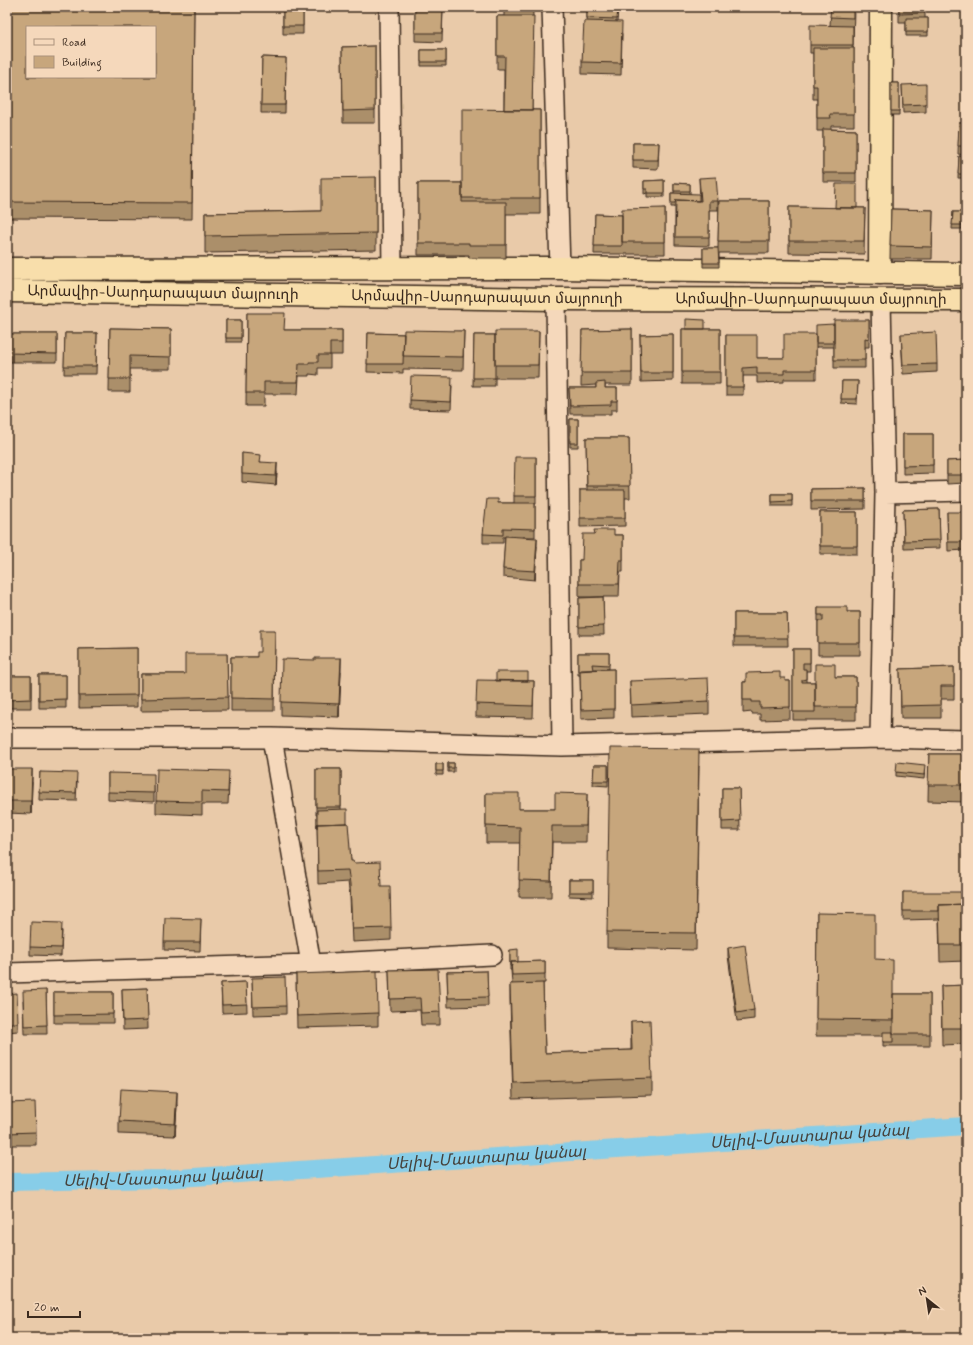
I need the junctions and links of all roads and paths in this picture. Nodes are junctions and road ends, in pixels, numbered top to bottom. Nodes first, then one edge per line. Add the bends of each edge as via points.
1 (389, 7) edge
2 (552, 7) edge
3 (881, 7) edge
4 (392, 268) junction
5 (560, 268) junction
6 (7, 270) edge
7 (38, 270) junction
8 (880, 273) junction
9 (966, 274) edge
10 (7, 291) edge
11 (37, 291) junction
12 (556, 299) junction
13 (880, 300) junction
14 (966, 300) edge
15 (966, 491) edge
16 (885, 494) junction
17 (7, 738) edge
18 (272, 738) junction
19 (880, 738) junction
20 (966, 740) edge
21 (562, 746) junction
22 (492, 955) dead end
23 (311, 964) junction
24 (7, 974) edge

1 - 4 street
2 - 5 street
3 - 8 highway, Արմավիր-Սարդարապատ մայրուղի
4 - 5 highway, Արմավիր-Սարդարապատ մայրուղի
4 - 7 highway, Արմավիր-Սարդարապատ մայրուղի
5 - 8 highway, Արմավիր-Սարդարապատ մայրուղի
6 - 7 highway, Արմավիր-Սարդարապատ մայրուղի
7 - 11 highway
8 - 9 highway, Արմավիր-Սարդարապատ մայրուղի
10 - 11 highway, Արմավիր-Սարդարապատ մայրուղի
11 - 12 highway, Արմավիր-Սարդարապատ մայրուղի
12 - 13 highway, Արմավիր-Սարդարապատ մայրուղի
12 - 21 street
13 - 14 highway, Արմավիր-Սարդարապատ մայրուղի
13 - 16 street
15 - 16 street
16 - 19 street
17 - 18 street
18 - 21 street
18 - 23 street
19 - 20 street
19 - 21 street
22 - 23 street
23 - 24 street

